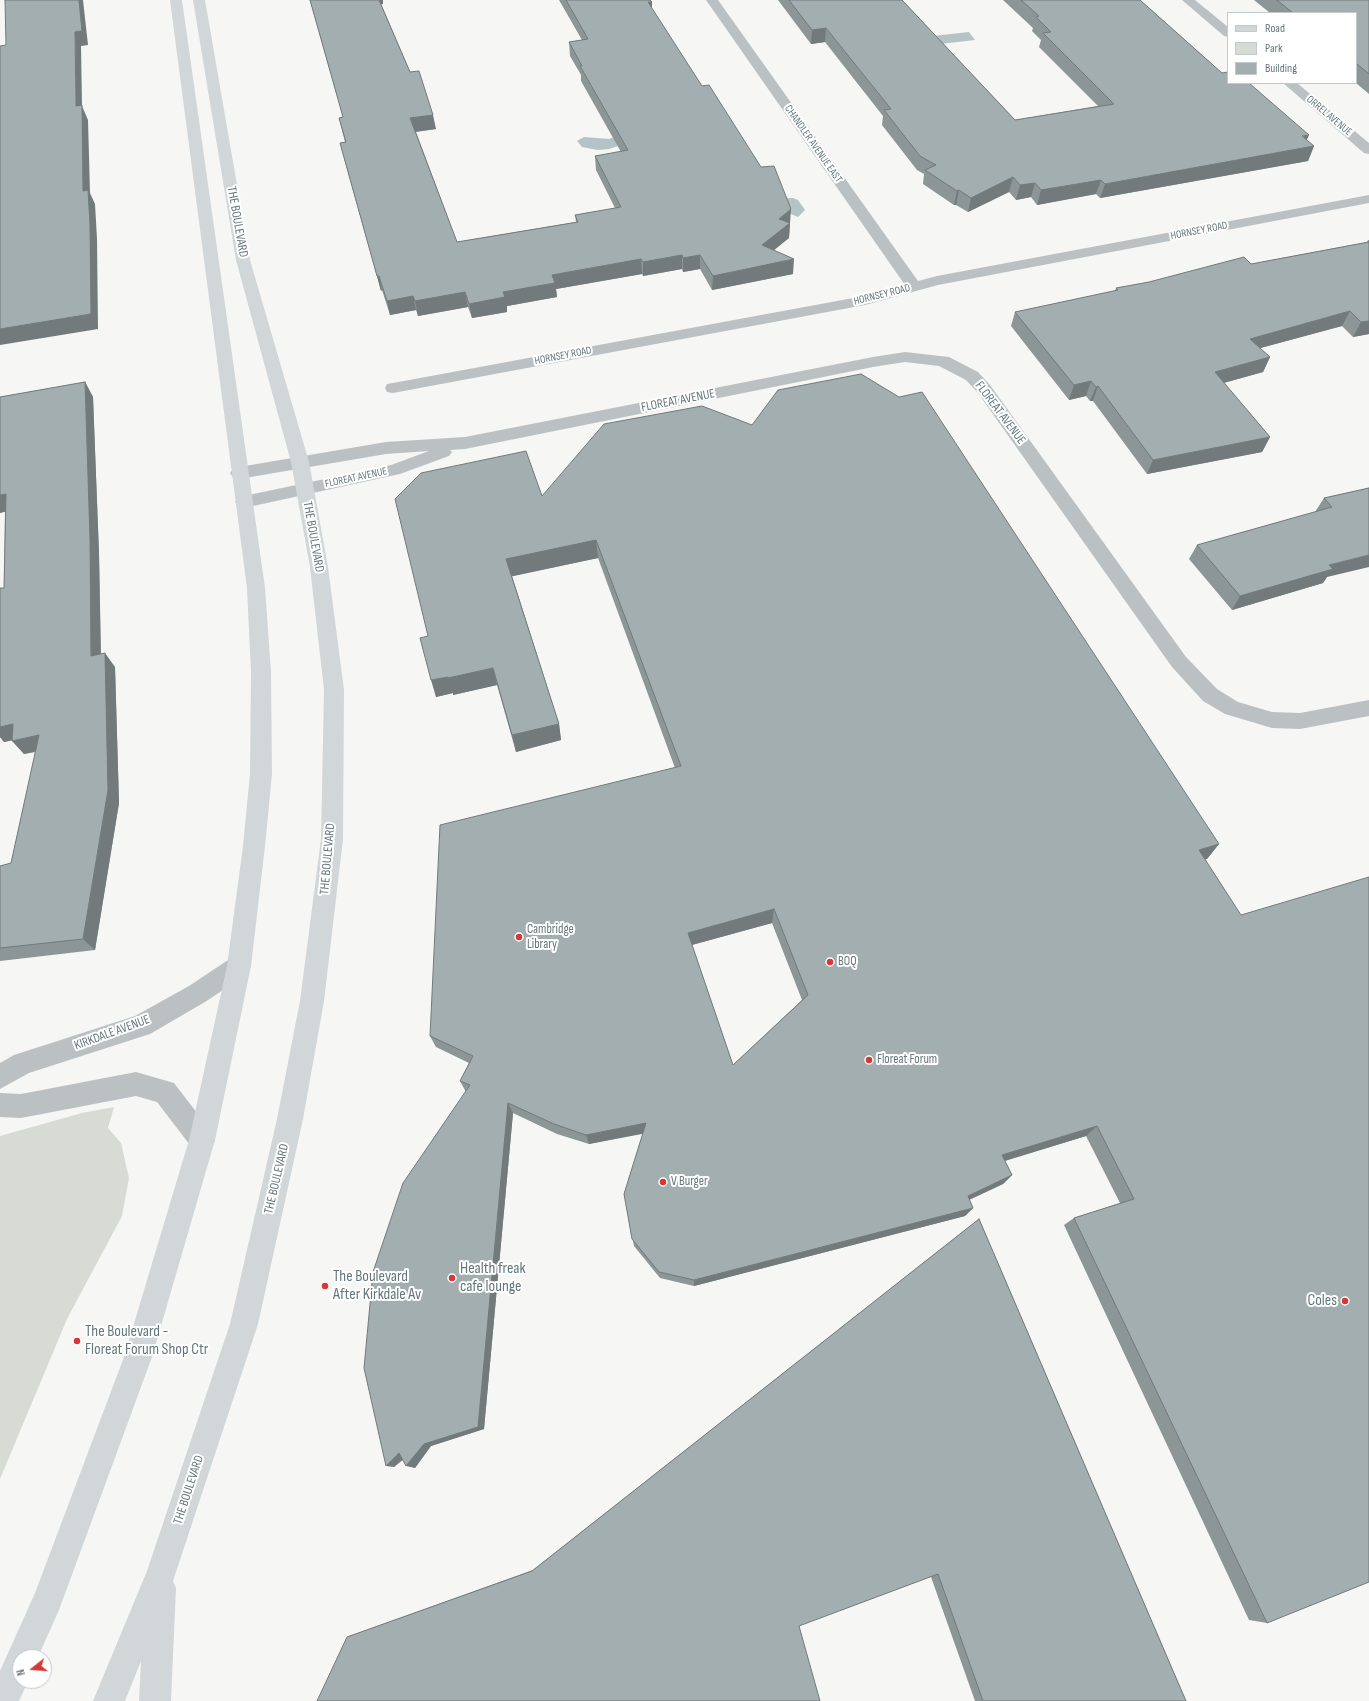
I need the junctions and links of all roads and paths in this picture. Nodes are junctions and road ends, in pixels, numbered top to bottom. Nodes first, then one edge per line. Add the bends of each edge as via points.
1 (176, 0) edge
2 (199, 0) edge
3 (712, 0) edge
4 (1188, 0) edge
5 (1227, 32) edge
6 (1290, 84) edge
7 (1369, 150) edge
8 (1369, 199) edge
9 (914, 287) junction
10 (393, 388) dead end
11 (465, 443) junction
12 (300, 462) junction
13 (240, 473) junction
14 (304, 490) junction
15 (244, 502) junction
16 (1369, 708) edge
17 (239, 966) junction
18 (0, 1077) edge
19 (0, 1104) edge
20 (202, 1140) junction
21 (162, 1571) junction
22 (26, 1649) edge
23 (12, 1680) edge
24 (3, 1701) edge
25 (109, 1701) edge
26 (155, 1701) edge

1 - 13 main road
2 - 12 main road, THE BOULEVARD via 243,260
3 - 9 street, CHANDLER AVENUE EAST
4 - 5 street
6 - 7 street, ORREL AVENUE
8 - 9 street, HORNSEY ROAD
9 - 10 street, HORNSEY ROAD via 865,300
11 - 12 street, FLOREAT AVENUE via 386,448
11 - 14 street, FLOREAT AVENUE via 394,470
11 - 16 street, FLOREAT AVENUE via 873,362 905,357 943,361 972,376 984,389 1179,662 1210,695 1232,708 1272,720 1300,721
12 - 13 street, FLOREAT AVENUE
12 - 14 main road, THE BOULEVARD
13 - 15 main road
14 - 15 street, FLOREAT AVENUE
14 - 21 main road, THE BOULEVARD via 319,567 334,690 332,839 312,1001 290,1119 244,1324
15 - 17 main road via 256,588 261,672 261,774
17 - 18 street, KIRKDALE AVENUE via 141,1026 23,1063
17 - 20 main road
19 - 20 street via 21,1106 136,1084 166,1092
20 - 22 main road via 138,1356 48,1599
21 - 25 main road, THE BOULEVARD
21 - 26 main road
23 - 24 main road

